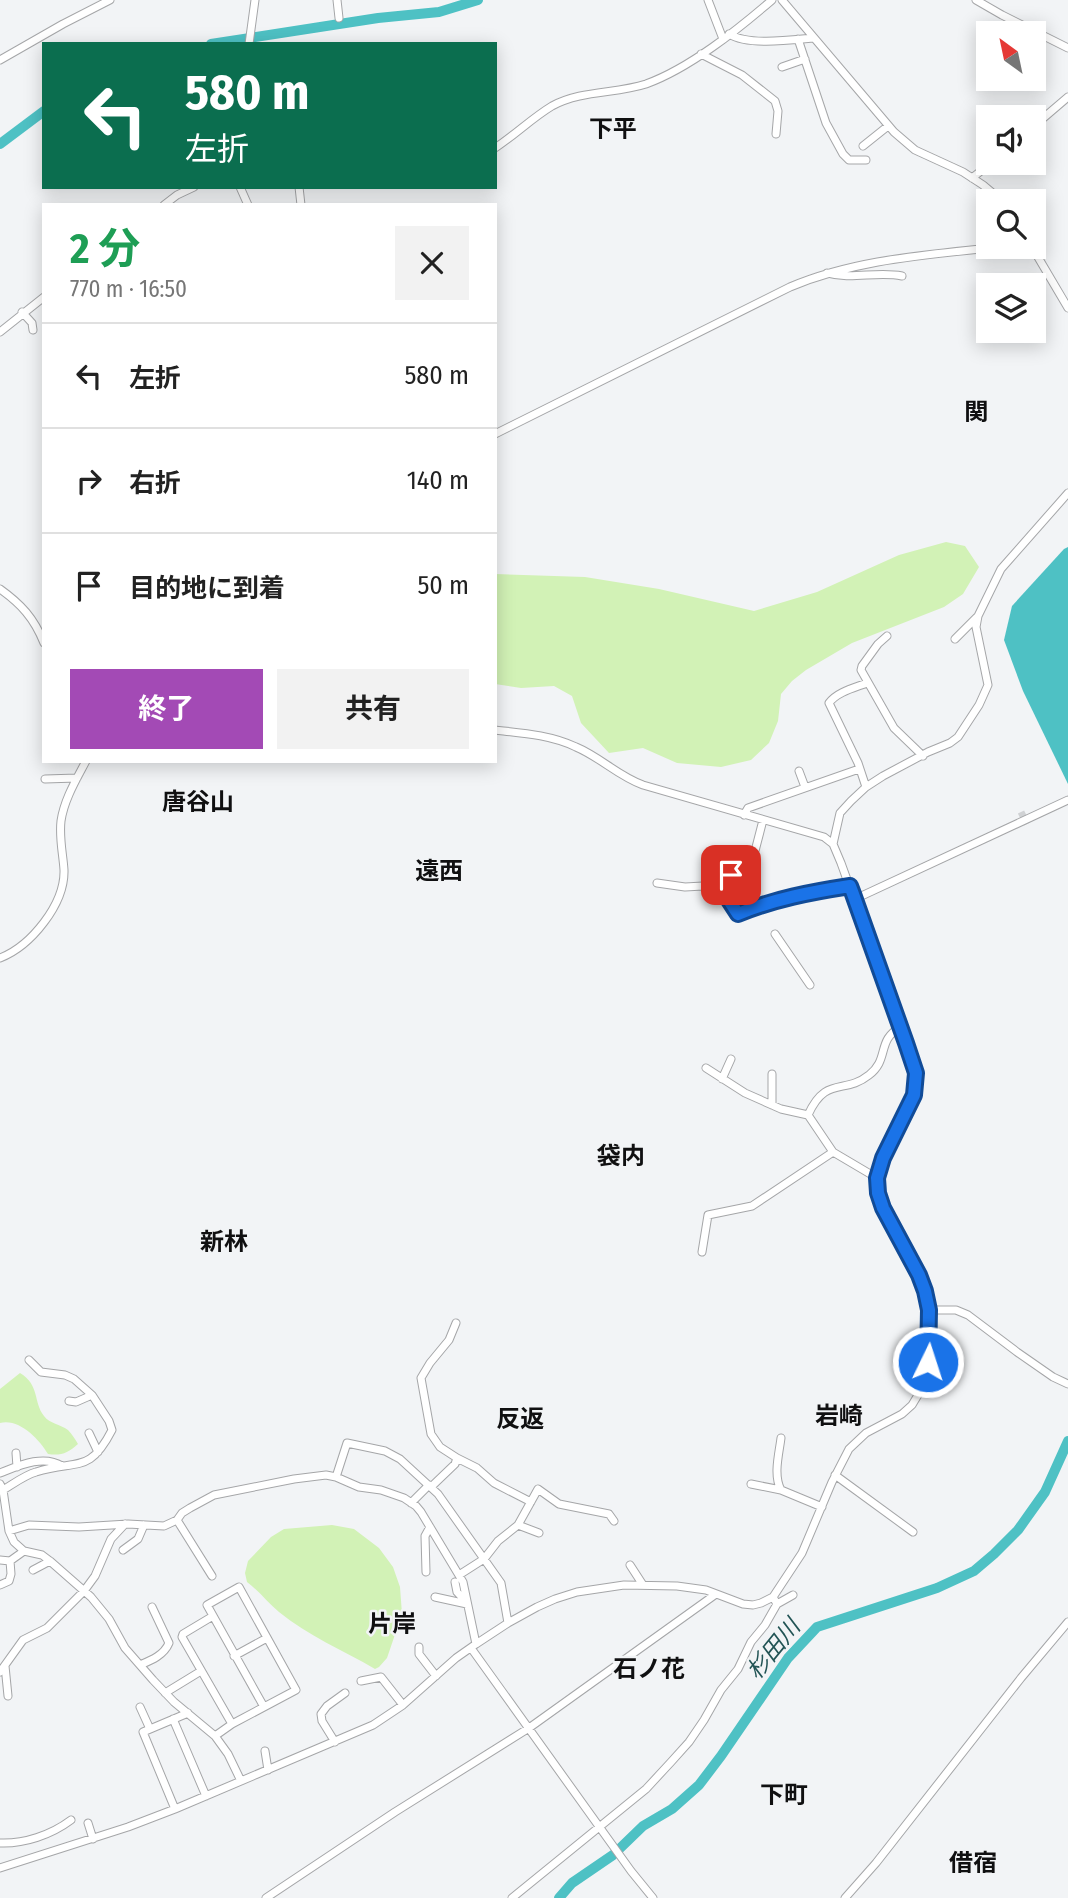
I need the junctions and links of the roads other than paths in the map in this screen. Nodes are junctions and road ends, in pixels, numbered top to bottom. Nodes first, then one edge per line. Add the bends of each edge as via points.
1 (110, 0) edge
2 (255, 0) edge
3 (337, 0) edge
4 (708, 0) edge
5 (772, 0) edge
6 (782, 0) edge
7 (976, 0) edge
8 (339, 18) dead end
9 (726, 37) junction
10 (814, 38) junction
11 (798, 39) junction
12 (249, 42) edge
13 (1068, 48) edge
14 (701, 54) junction
15 (805, 59) junction
16 (0, 60) edge
17 (782, 67) dead end
18 (1068, 97) edge
19 (1046, 116) edge
20 (888, 126) junction
21 (776, 134) dead end
22 (863, 146) dead end
23 (497, 147) edge
24 (866, 160) dead end
25 (976, 175) edge
26 (972, 178) junction
27 (190, 189) edge
28 (986, 189) edge
29 (167, 203) edge
30 (976, 249) edge
31 (1039, 259) edge
32 (826, 273) junction
33 (902, 276) dead end
34 (42, 298) edge
35 (1068, 308) edge
36 (22, 312) junction
37 (33, 330) dead end
38 (0, 332) edge
39 (497, 434) edge
40 (1068, 493) edge
41 (0, 589) edge
42 (978, 616) junction
43 (887, 636) dead end
44 (42, 639) edge
45 (955, 639) dead end
46 (867, 683) junction
47 (497, 730) edge
48 (923, 756) junction
49 (85, 763) edge
50 (860, 763) junction
51 (799, 771) dead end
52 (77, 778) junction
53 (45, 779) dead end
54 (806, 787) junction
55 (866, 787) junction
56 (1068, 800) edge
57 (744, 815) junction
58 (763, 820) junction
59 (833, 844) junction
60 (657, 883) dead end
61 (850, 886) junction
62 (725, 894) junction
63 (855, 899) junction
64 (775, 934) dead end
65 (0, 958) edge
66 (810, 985) dead end
67 (901, 1027) junction
68 (731, 1059) dead end
69 (706, 1069) dead end
70 (772, 1074) dead end
71 (722, 1079) junction
72 (772, 1105) junction
73 (808, 1115) junction
74 (833, 1152) junction
75 (877, 1178) junction
76 (702, 1252) dead end
77 (929, 1310) junction
78 (456, 1323) dead end
79 (29, 1360) dead end
80 (1067, 1384) edge
81 (92, 1395) junction
82 (69, 1401) dead end
83 (89, 1433) dead end
84 (781, 1438) dead end
85 (98, 1452) junction
86 (16, 1453) dead end
87 (457, 1458) junction
88 (17, 1466) junction
89 (62, 1466) junction
90 (0, 1473) edge
91 (835, 1475) junction
92 (335, 1477) junction
93 (751, 1483) dead end
94 (430, 1486) junction
95 (1, 1488) edge
96 (781, 1490) junction
97 (531, 1502) junction
98 (411, 1503) junction
99 (822, 1507) junction
100 (3, 1512) edge
101 (177, 1520) junction
102 (614, 1521) dead end
103 (125, 1524) junction
104 (144, 1525) junction
105 (518, 1525) junction
106 (430, 1527) junction
107 (6, 1529) edge
108 (913, 1532) dead end
109 (539, 1533) dead end
110 (123, 1550) dead end
111 (24, 1551) junction
112 (484, 1559) junction
113 (0, 1560) edge
114 (50, 1560) junction
115 (10, 1562) junction
116 (630, 1565) dead end
117 (33, 1570) dead end
118 (426, 1572) dead end
119 (212, 1576) dead end
120 (457, 1579) junction
121 (0, 1585) edge
122 (643, 1585) junction
123 (84, 1591) junction
124 (716, 1594) junction
125 (793, 1595) dead end
126 (435, 1597) dead end
127 (775, 1600) junction
128 (467, 1604) junction
129 (152, 1607) dead end
130 (213, 1616) junction
131 (1068, 1622) edge
132 (508, 1623) junction
133 (267, 1637) junction
134 (474, 1646) junction
135 (419, 1647) dead end
136 (234, 1656) junction
137 (140, 1665) junction
138 (3, 1669) edge
139 (201, 1671) junction
140 (436, 1676) junction
141 (361, 1681) dead end
142 (165, 1693) junction
143 (345, 1693) dead end
144 (8, 1696) dead end
145 (403, 1704) junction
146 (140, 1707) dead end
147 (264, 1707) junction
148 (188, 1713) junction
149 (173, 1719) junction
150 (232, 1724) junction
151 (150, 1728) junction
152 (529, 1728) junction
153 (215, 1736) junction
154 (335, 1742) junction
155 (265, 1751) dead end
156 (268, 1770) junction
157 (241, 1782) junction
158 (206, 1796) junction
159 (175, 1809) junction
160 (71, 1820) dead end
161 (88, 1823) dead end
162 (601, 1828) junction
163 (93, 1839) junction
164 (0, 1843) edge
165 (0, 1868) edge
166 (266, 1898) edge
167 (512, 1898) edge
168 (653, 1898) edge
169 (845, 1898) edge

1 - 16 street
2 - 12 street
3 - 8 street
4 - 9 street
5 - 9 street
6 - 10 street
7 - 13 street
9 - 11 street
9 - 14 street
10 - 11 street
10 - 20 street
11 - 15 street
14 - 21 street via 742,75 775,101
14 - 23 street via 646,84 574,97 552,106
15 - 17 street
15 - 24 street via 826,122 843,154 849,160
18 - 19 street
20 - 22 street
20 - 26 street via 915,150
25 - 26 street
26 - 28 street
27 - 29 street
30 - 32 street via 854,265
31 - 35 street
32 - 33 street
32 - 39 street
34 - 36 street
36 - 37 street
36 - 38 street
40 - 42 street via 1002,569
41 - 44 street via 22,606
42 - 45 street
42 - 48 street via 987,690 954,741
43 - 46 street via 862,666
46 - 48 street via 894,728
46 - 50 street via 829,703
47 - 57 street via 566,743 633,781
48 - 55 street
49 - 52 street
50 - 54 street
50 - 55 street
51 - 54 street
52 - 53 street
52 - 65 street via 61,821 64,873 54,905 40,929
54 - 57 street via 748,808
55 - 59 street via 840,813
56 - 63 street
57 - 58 street
58 - 59 street via 824,837
58 - 62 street via 755,851 731,875
59 - 61 street
60 - 62 street via 703,886
61 - 62 street via 786,898 738,914
61 - 63 street
63 - 67 street
64 - 66 street
67 - 73 street via 887,1037 882,1059 872,1073 821,1094
67 - 75 street via 916,1073 915,1089
68 - 71 street
69 - 71 street
70 - 72 street
71 - 72 street
72 - 73 street
73 - 74 street
74 - 75 street
74 - 76 street via 752,1206 708,1215
75 - 77 street via 883,1208 919,1275
77 - 80 street via 968,1315
77 - 91 street via 928,1362 918,1395 902,1414 857,1440
78 - 87 street via 421,1378 431,1434
79 - 81 street via 41,1372 74,1379
81 - 82 street
81 - 85 street via 112,1430
83 - 85 street
84 - 96 street
85 - 89 street via 84,1463
86 - 88 street
87 - 94 street
87 - 97 street
88 - 89 street via 37,1461
88 - 90 street
89 - 95 street via 34,1472
91 - 99 street
91 - 108 street
92 - 94 street via 347,1443 400,1459
92 - 98 street
92 - 101 street via 294,1479 222,1493 190,1508
93 - 96 street
94 - 98 street
94 - 112 street
95 - 100 street
96 - 99 street
97 - 102 street via 538,1489 559,1504 609,1514
97 - 105 street
98 - 106 street
99 - 127 street
100 - 107 street
101 - 104 street via 159,1527
101 - 119 street
103 - 104 street
103 - 107 street
103 - 123 street via 111,1539
104 - 110 street via 138,1539
105 - 109 street
105 - 112 street
106 - 118 street via 425,1536
106 - 120 street
107 - 111 street
111 - 114 street
111 - 115 street
112 - 120 street
112 - 132 street via 501,1583
113 - 115 street
114 - 117 street
114 - 123 street
115 - 121 street via 9,1581
116 - 122 street
120 - 128 street via 463,1582
122 - 124 street via 692,1587
122 - 132 street via 577,1591
123 - 137 street
123 - 138 street via 47,1628 23,1640
124 - 127 street via 743,1604
124 - 152 street
125 - 127 street
126 - 128 street
127 - 162 street via 738,1669 689,1742 646,1789
128 - 134 street
129 - 137 street via 169,1643 161,1654
130 - 133 street via 207,1605 239,1587
130 - 136 street
130 - 139 street via 182,1637
131 - 169 street
132 - 134 street
133 - 136 street
133 - 147 street via 296,1690
134 - 140 street
134 - 152 street
135 - 140 street via 419,1654
136 - 147 street
137 - 142 street
138 - 144 street
139 - 142 street
139 - 150 street
140 - 145 street
141 - 145 street via 381,1677
142 - 148 street
143 - 154 street via 321,1714
145 - 154 street via 373,1725
146 - 151 street
147 - 150 street
148 - 149 street
148 - 153 street
149 - 151 street
149 - 158 street
150 - 153 street
151 - 159 street via 142,1732
152 - 162 street
152 - 166 street
153 - 157 street
154 - 156 street
155 - 156 street
156 - 157 street
157 - 158 street
158 - 159 street
159 - 163 street
160 - 164 street via 30,1840
161 - 163 street
162 - 167 street
162 - 168 street
163 - 165 street

